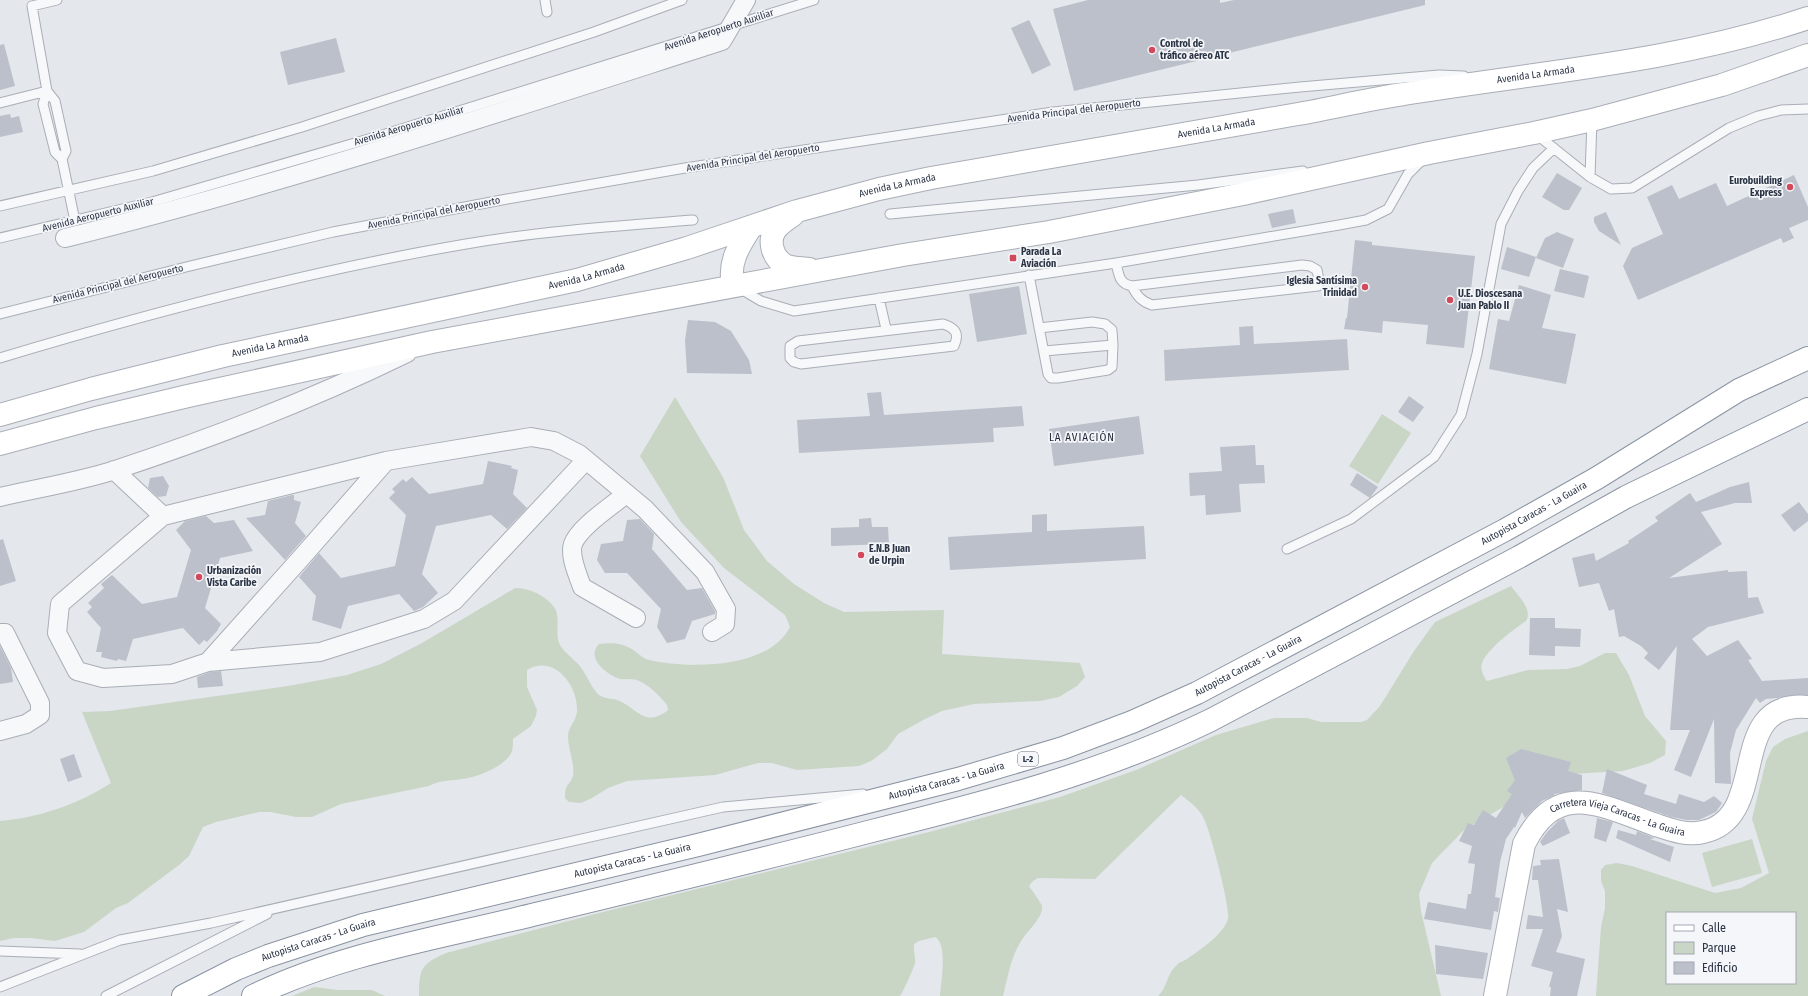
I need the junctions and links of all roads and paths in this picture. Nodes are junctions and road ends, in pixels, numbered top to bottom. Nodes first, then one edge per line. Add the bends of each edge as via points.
1 (57, 0) edge
2 (545, 0) edge
3 (682, 0) edge
4 (746, 0) edge
5 (814, 0) edge
6 (31, 3) edge
7 (548, 12) dead end
8 (1808, 18) edge
9 (731, 27) junction
10 (1808, 55) edge
11 (1518, 77) junction
12 (47, 91) junction
13 (0, 103) edge
14 (1807, 112) edge
15 (1592, 120) junction
16 (1534, 133) junction
17 (1554, 148) junction
18 (1428, 153) junction
19 (62, 160) junction
20 (1590, 178) junction
21 (68, 191) junction
22 (0, 206) edge
23 (797, 212) junction
24 (890, 214) dead end
25 (693, 220) dead end
26 (75, 221) junction
27 (751, 227) junction
28 (0, 238) edge
29 (65, 238) dead end
30 (1116, 263) junction
31 (817, 270) junction
32 (1029, 275) junction
33 (734, 285) junction
34 (1132, 286) junction
35 (879, 298) junction
36 (0, 314) edge
37 (1039, 328) junction
38 (886, 329) junction
39 (432, 342) junction
40 (1114, 345) junction
41 (1044, 351) junction
42 (0, 358) edge
43 (1808, 358) edge
44 (1808, 409) edge
45 (0, 415) edge
46 (0, 444) edge
47 (586, 460) junction
48 (386, 461) junction
49 (114, 470) junction
50 (626, 494) junction
51 (0, 497) edge
52 (162, 516) junction
53 (1287, 549) dead end
54 (636, 618) dead end
55 (712, 632) dead end
56 (0, 633) edge
57 (208, 662) junction
58 (1808, 707) edge
59 (0, 731) edge
60 (924, 788) junction
61 (279, 908) junction
62 (0, 951) edge
63 (83, 955) junction
64 (0, 987) edge
65 (106, 996) edge
66 (184, 996) edge
67 (253, 996) edge
68 (1495, 996) edge

1 - 6 lane
2 - 7 lane
3 - 21 lane via 373,105 153,172
4 - 9 street
5 - 9 lane, Avenida Aeropuerto Auxiliar
6 - 12 lane
8 - 11 main road, Avenida La Armada via 1694,50 1636,61
9 - 26 lane, Avenida Aeropuerto Auxiliar via 378,136 152,202
9 - 29 street via 722,41 497,114 241,192
10 - 15 main road via 1722,85
11 - 23 main road, Avenida La Armada via 1400,94 1300,114 931,178 879,189
11 - 36 lane, Avenida Principal del Aeropuerto via 1439,75 1054,112 685,168 333,232
12 - 13 lane
12 - 19 lane via 55,101 66,151
12 - 19 lane via 42,104 55,152
14 - 20 lane via 1781,110 1729,128 1632,188 1611,189
15 - 16 main road
15 - 20 lane
16 - 17 lane
16 - 18 main road
17 - 20 lane
17 - 53 lane via 1533,168 1501,224 1477,354 1461,415 1434,457 1351,519
18 - 24 lane via 1198,185
18 - 30 lane via 1408,174 1388,209 1366,220
18 - 31 main road via 1243,194 1049,232
19 - 21 lane
21 - 22 lane
21 - 26 lane
23 - 27 main road, Avenida La Armada
23 - 31 main road via 777,229 772,237 774,253 786,266
25 - 42 lane via 573,230 467,244 374,262 164,311
26 - 28 lane, Avenida Aeropuerto Auxiliar
27 - 33 main road via 732,263
27 - 45 main road, Avenida La Armada via 630,266 577,280 223,356
30 - 32 lane
30 - 34 lane via 1121,282
31 - 33 main road
32 - 35 lane
32 - 37 lane
33 - 35 lane via 761,301 794,311
33 - 39 main road
34 - 34 lane via 1302,265 1316,270 1319,280 1318,286 1152,305 1138,297
35 - 38 lane
37 - 40 lane via 1092,322 1105,324 1112,330
37 - 41 lane
38 - 38 lane via 798,341 790,346 790,358 801,364 954,346 957,339 956,331 943,324
39 - 46 main road via 180,397
39 - 49 street via 213,437
40 - 41 lane
40 - 41 lane via 1114,363 1108,370 1058,378 1051,378 1048,374
43 - 60 main road, Autopista Caracas - La Guaira / L-2 via 1739,390 1598,478 1505,530 1184,700 1063,748
44 - 67 main road via 1626,497 1519,557 1211,720 1100,767 958,810 371,953 280,984
47 - 48 street via 554,441 531,437
47 - 50 street
47 - 57 street via 454,601 424,619 320,652
48 - 52 street
48 - 57 street
49 - 51 street
49 - 52 street
50 - 54 street via 581,532 573,544 573,557 582,587
50 - 55 street via 645,509 708,577 726,609 725,624
52 - 57 street via 60,604 57,634 77,671 103,678 172,674
56 - 59 street via 5,633 40,703 40,715 26,724
58 - 68 main road, Carretera Vieja Caracas - La Guaira via 1796,706 1776,712 1764,723 1755,739 1740,801 1729,820 1717,828 1687,833 1672,830 1585,801 1563,804 1548,811 1532,827 1524,844
60 - 61 lane via 723,807
60 - 66 main road, Autopista Caracas - La Guaira / L-2 via 362,924 268,956
61 - 63 lane via 211,924 120,940
61 - 65 lane
62 - 63 lane
63 - 64 lane

